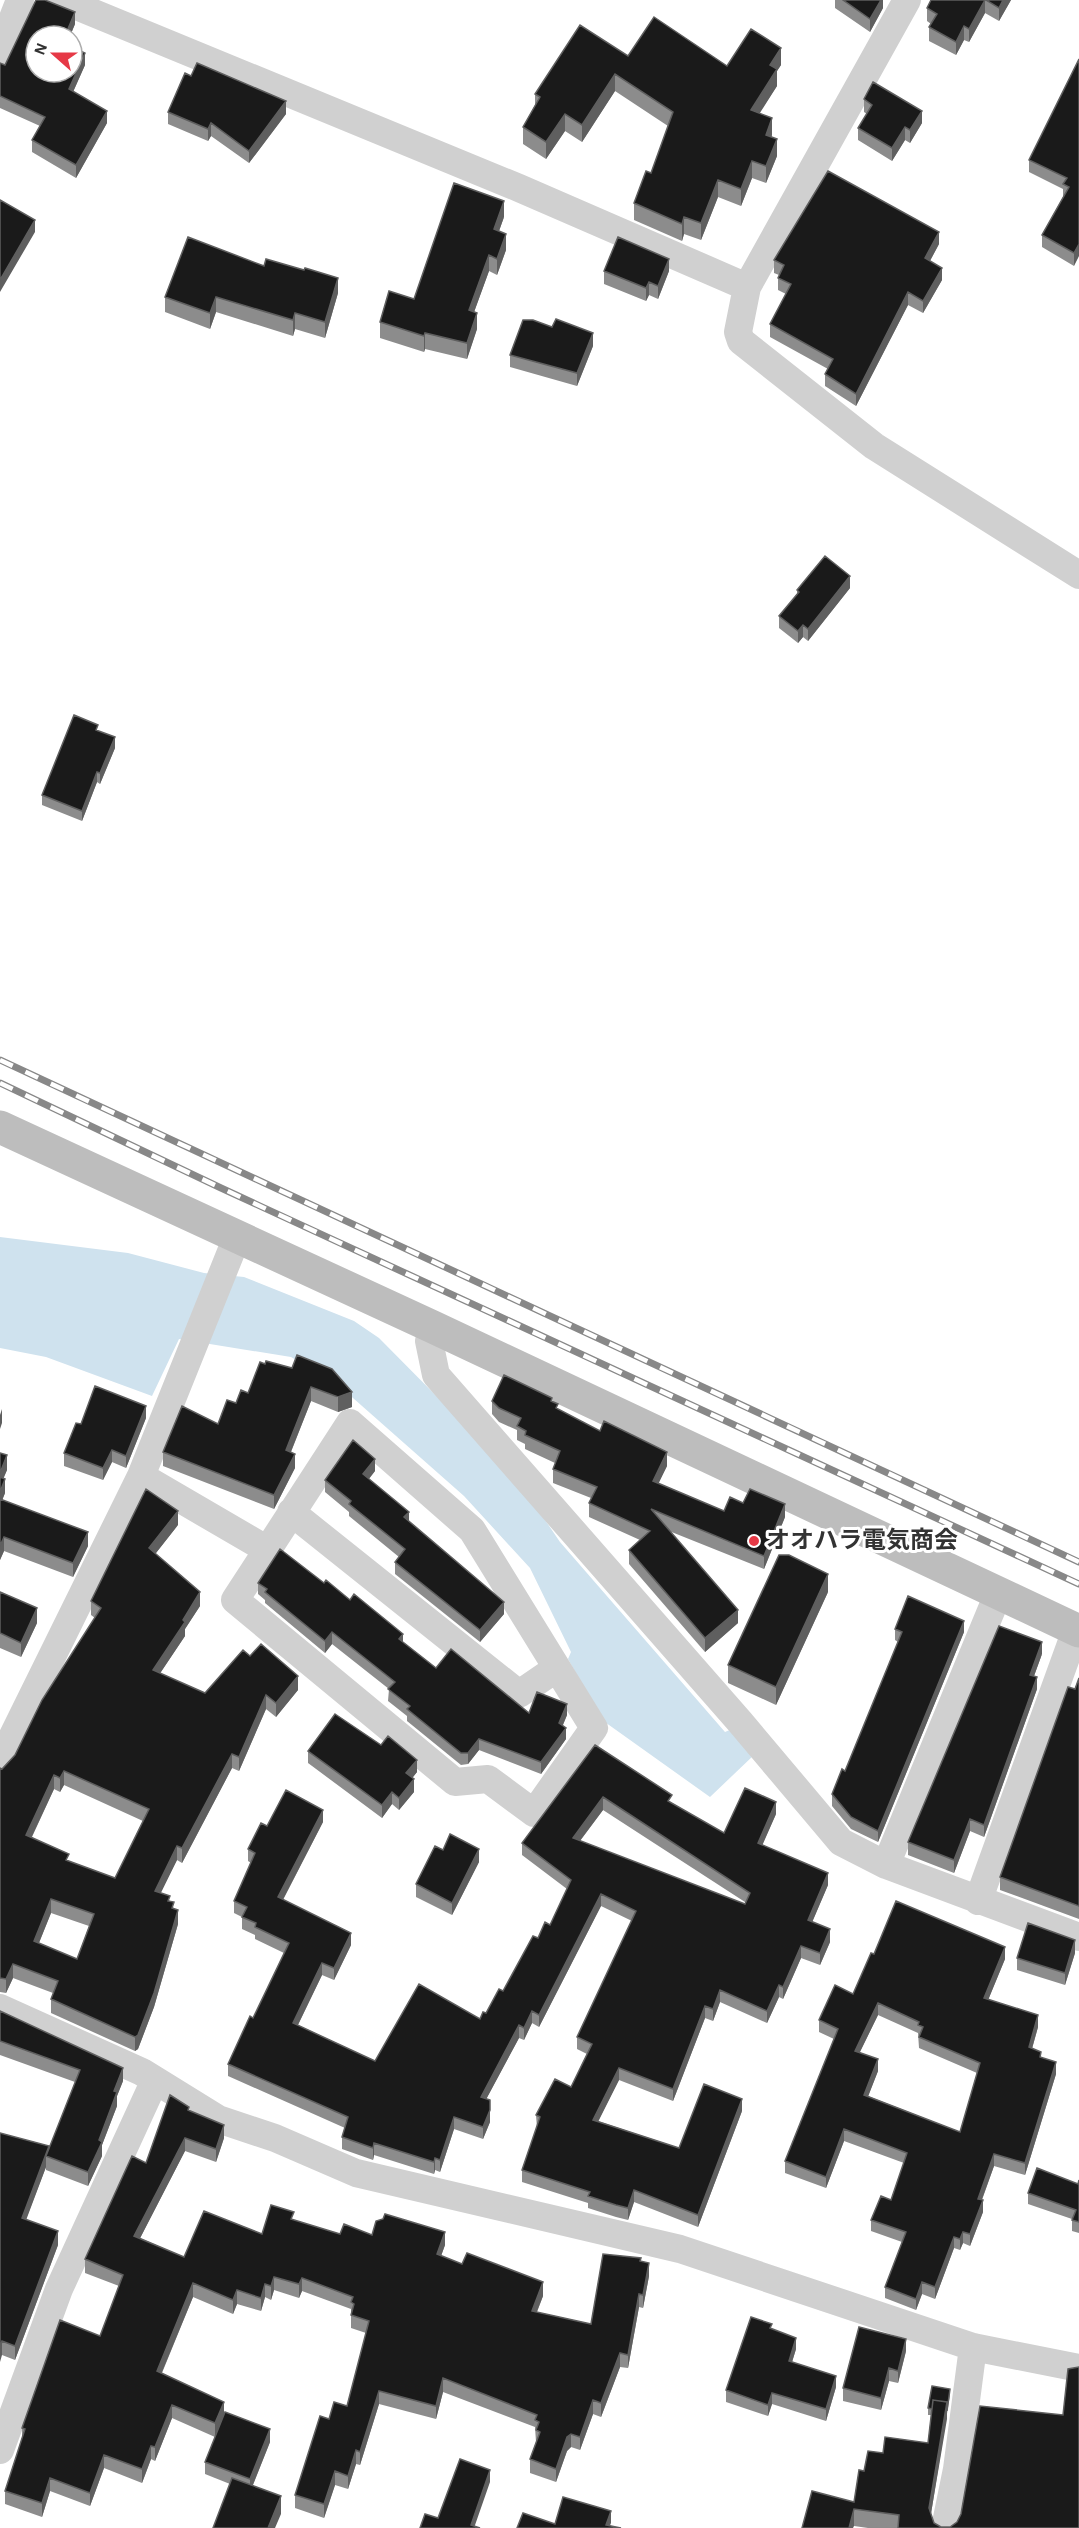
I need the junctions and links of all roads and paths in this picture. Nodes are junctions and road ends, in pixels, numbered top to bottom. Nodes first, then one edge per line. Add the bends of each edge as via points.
1 (20, 0) edge
2 (62, 0) edge
3 (907, 0) edge
4 (0, 51) edge
5 (747, 287) junction
6 (1079, 575) edge
7 (0, 1127) edge
8 (237, 1238) junction
9 (433, 1327) junction
10 (141, 1476) junction
11 (291, 1512) junction
12 (266, 1549) junction
13 (998, 1594) junction
14 (1077, 1631) edge
15 (557, 1668) junction
16 (0, 1762) edge
17 (886, 1865) junction
18 (978, 1901) junction
19 (1079, 1937) edge
20 (0, 2008) edge
21 (156, 2080) junction
22 (973, 2347) junction
23 (1079, 2368) edge
24 (0, 2450) edge
25 (945, 2528) edge

1 - 4 street
2 - 5 street via 519,188
3 - 5 street
5 - 6 street via 738,332 741,341 874,446
7 - 8 street
8 - 9 street
8 - 10 street
9 - 13 street
9 - 17 street via 429,1341 436,1375 842,1842
10 - 12 street
10 - 16 street
11 - 12 street
11 - 15 street via 519,1694
11 - 15 street via 350,1422 472,1530
12 - 15 street via 235,1600 455,1782 488,1779 534,1813 594,1728
13 - 14 street
13 - 17 street
14 - 18 street
17 - 18 street
18 - 19 street
20 - 21 street
21 - 22 street via 218,2119 275,2138 356,2173 680,2249
21 - 24 street via 59,2289
22 - 23 street
22 - 25 street

